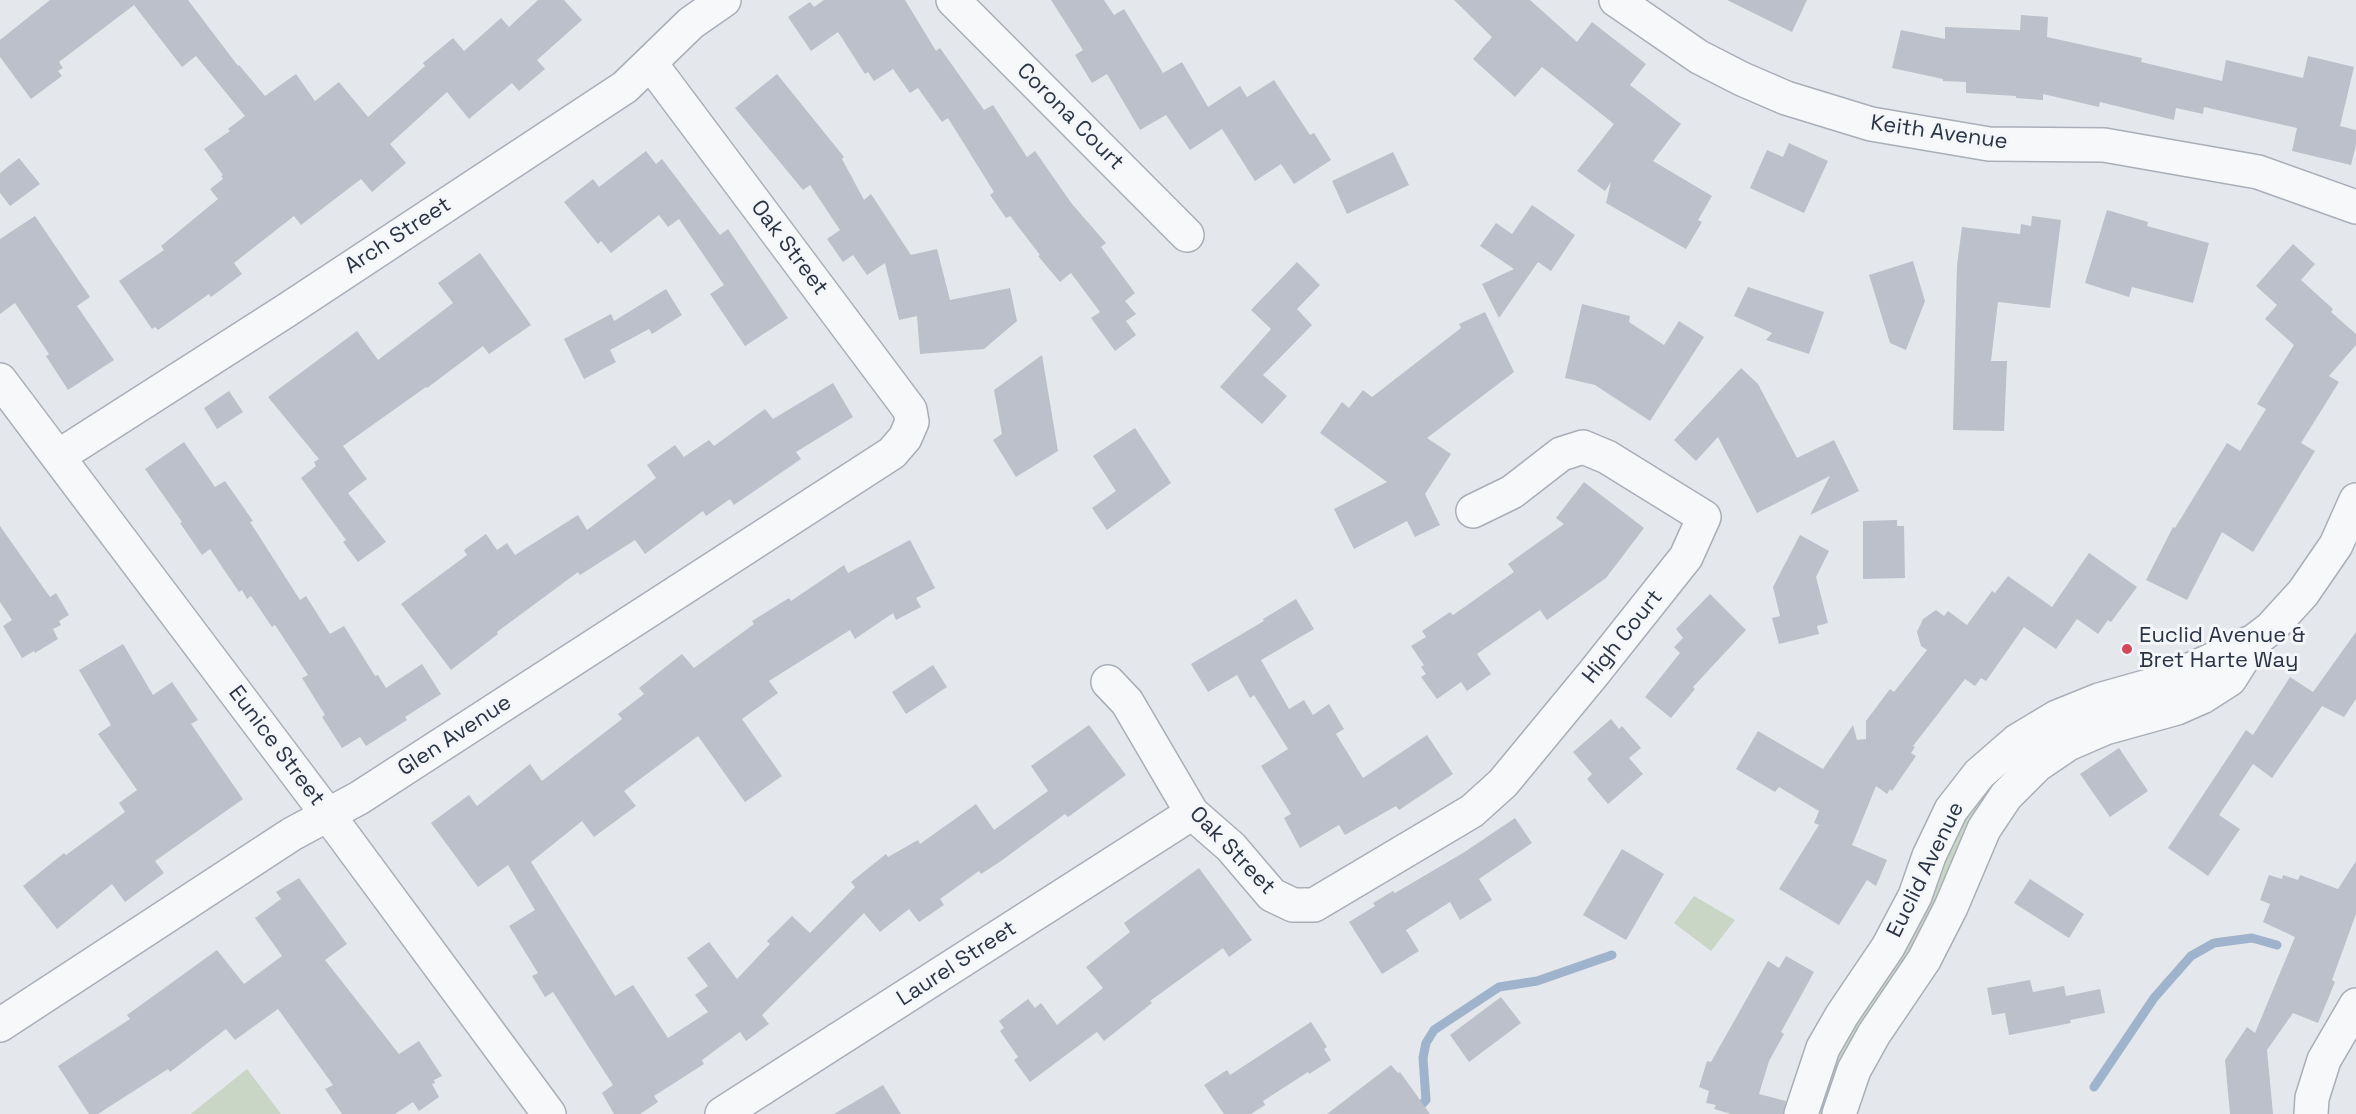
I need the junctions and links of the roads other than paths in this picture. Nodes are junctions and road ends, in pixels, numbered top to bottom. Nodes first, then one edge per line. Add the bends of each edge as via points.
1 (724, 0) edge
2 (953, 0) edge
3 (1616, 0) edge
4 (651, 64) junction
5 (2356, 207) edge
6 (1187, 235) dead end
7 (0, 380) edge
8 (905, 438) joint
9 (59, 456) junction
10 (2356, 500) edge
11 (1473, 511) dead end
12 (2254, 641) junction
13 (1108, 682) dead end
14 (1192, 813) junction
15 (327, 814) junction
16 (1314, 905) joint
17 (2356, 1005) edge
18 (0, 1025) edge
19 (549, 1114) edge
20 (722, 1114) edge
21 (1801, 1114) edge
22 (1839, 1114) edge
23 (2311, 1114) edge

1 - 4 street, Arch Street via 691,23
2 - 6 street, Corona Court
3 - 5 street, Keith Avenue via 1699,57 1742,79 1786,98 1871,124 1989,144 2104,145 2258,172
4 - 8 street, Oak Street via 910,410 912,422
4 - 9 street, Arch Street via 616,93
7 - 9 street, Eunice Street
8 - 15 street, Glen Avenue via 892,453 359,798
9 - 15 street, Eunice Street
10 - 12 street, Euclid Avenue via 2336,545 2303,593
11 - 16 street, High Court via 1512,492 1561,454 1583,447 1607,457 1704,518 1686,557 1503,783 1472,811
12 - 21 street, Euclid Avenue via 2163,682 2057,717 2017,741 1979,774 1951,810 1915,896 1888,947 1823,1048
12 - 22 street, Euclid Avenue via 2229,679 2202,697 2104,728 2068,744 2037,765 2006,796 1984,829 1924,960 1854,1070
13 - 14 street, Oak Street via 1127,702
14 - 16 street, Oak Street via 1231,847 1272,895 1293,905
14 - 20 street, Laurel Street
15 - 18 street, Glen Avenue
15 - 19 street, Eunice Street
17 - 23 street via 2324,1060

